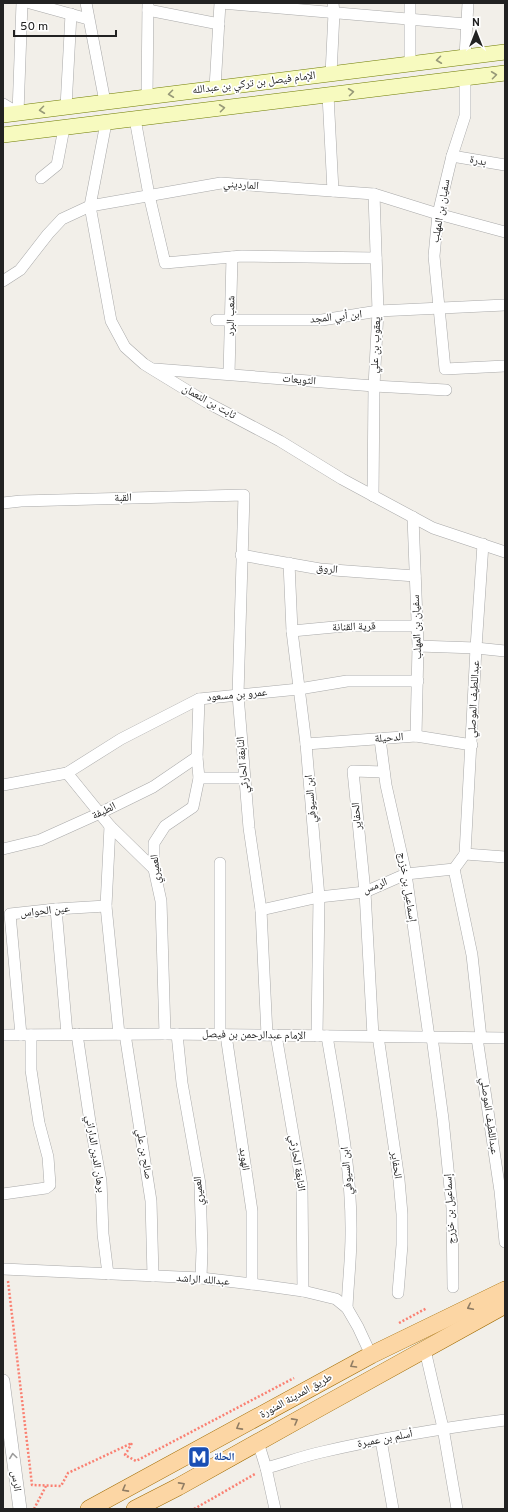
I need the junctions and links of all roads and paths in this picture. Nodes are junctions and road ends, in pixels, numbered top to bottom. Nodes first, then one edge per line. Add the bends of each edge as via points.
1 (22, 3) edge
2 (30, 3) edge
3 (86, 3) edge
4 (221, 3) edge
5 (410, 3) edge
6 (468, 3) edge
7 (148, 6) edge
8 (334, 8) edge
9 (71, 14) junction
10 (88, 19) junction
11 (409, 19) junction
12 (219, 24) junction
13 (466, 24) junction
14 (505, 52) edge
15 (465, 57) junction
16 (410, 64) junction
17 (505, 73) edge
18 (331, 74) junction
19 (465, 78) junction
20 (215, 88) junction
21 (328, 95) junction
22 (147, 97) junction
23 (105, 102) junction
24 (3, 104) edge
25 (66, 107) junction
26 (18, 113) junction
27 (3, 115) edge
28 (135, 119) junction
29 (106, 123) junction
30 (64, 128) junction
31 (3, 135) edge
32 (452, 156) junction
33 (505, 166) edge
34 (41, 178) dead end
35 (333, 191) junction
36 (374, 194) junction
37 (149, 195) junction
38 (90, 206) junction
39 (438, 214) junction
40 (505, 232) edge
41 (232, 257) junction
42 (376, 258) junction
43 (3, 281) edge
44 (505, 306) edge
45 (438, 308) junction
46 (378, 312) junction
47 (216, 320) dead end
48 (231, 320) junction
49 (505, 366) edge
50 (152, 369) junction
51 (229, 374) junction
52 (374, 386) junction
53 (446, 390) dead end
54 (244, 495) joint
55 (373, 496) junction
56 (3, 503) edge
57 (413, 517) junction
58 (484, 544) junction
59 (505, 552) edge
60 (241, 555) junction
61 (289, 563) junction
62 (415, 576) junction
63 (417, 626) junction
64 (292, 631) junction
65 (418, 646) junction
66 (476, 648) junction
67 (505, 651) edge
68 (418, 681) junction
69 (299, 689) junction
70 (238, 695) junction
71 (199, 699) junction
72 (416, 736) junction
73 (380, 739) junction
74 (306, 744) junction
75 (472, 745) junction
76 (197, 757) junction
77 (384, 772) junction
78 (67, 773) junction
79 (199, 778) junction
80 (244, 778) junction
81 (3, 785) edge
82 (100, 813) junction
83 (110, 826) junction
84 (3, 849) edge
85 (465, 854) junction
86 (505, 857) edge
87 (220, 863) dead end
88 (154, 869) junction
89 (454, 869) junction
90 (406, 874) junction
91 (365, 892) junction
92 (319, 897) junction
93 (106, 906) junction
94 (56, 909) junction
95 (261, 910) junction
96 (72, 1034) junction
97 (122, 1034) junction
98 (165, 1034) junction
99 (177, 1034) junction
100 (3, 1035) edge
101 (26, 1035) junction
102 (223, 1035) junction
103 (271, 1035) junction
104 (322, 1036) junction
105 (376, 1036) junction
106 (430, 1037) junction
107 (479, 1038) junction
108 (505, 1038) edge
109 (3, 1194) edge
110 (505, 1242) edge
111 (5, 1269) edge
112 (108, 1274) junction
113 (153, 1276) junction
114 (201, 1278) junction
115 (252, 1284) junction
116 (453, 1287) dead end
117 (505, 1290) edge
118 (303, 1291) junction
119 (398, 1294) dead end
120 (505, 1306) edge
121 (347, 1308) junction
122 (427, 1308) dead end
123 (392, 1326) dead end
124 (425, 1350) junction
125 (371, 1354) junction
126 (295, 1377) dead end
127 (3, 1381) edge
128 (505, 1420) edge
129 (443, 1428) junction
130 (380, 1440) junction
131 (258, 1442) junction
132 (266, 1468) junction
133 (46, 1486) junction
134 (20, 1509) edge
135 (34, 1509) edge
136 (89, 1509) edge
137 (135, 1509) edge
138 (194, 1509) edge
139 (275, 1509) edge
140 (393, 1509) edge
141 (457, 1509) edge

1 - 26 street
2 - 9 street
3 - 10 street
4 - 8 street
4 - 12 street
5 - 11 street
6 - 13 street
7 - 12 street
7 - 22 street
8 - 11 street
8 - 18 street
9 - 10 street
9 - 25 street
10 - 23 street
11 - 13 street
11 - 16 street
12 - 20 street
13 - 15 street
14 - 15 main road, الإمام فيصل بن تركي بن عبدالله
15 -> 16 main road, الإمام فيصل بن تركي بن عبدالله
16 - 18 main road, الإمام فيصل بن تركي بن عبدالله
19 -> 17 main road, الإمام فيصل بن تركي بن عبدالله
18 - 20 main road, الإمام فيصل بن تركي بن عبدالله
21 -> 19 main road, الإمام فيصل بن تركي بن عبدالله
19 - 32 street, سفيان بن المهلب via 465,116
20 -> 22 main road, الإمام فيصل بن تركي بن عبدالله
28 -> 21 main road, الإمام فيصل بن تركي بن عبدالله
21 - 35 street
22 - 23 main road, الإمام فيصل بن تركي بن عبدالله
23 - 25 main road, الإمام فيصل بن تركي بن عبدالله
24 - 26 street
25 -> 26 main road, الإمام فيصل بن تركي بن عبدالله
26 - 27 main road, الإمام فيصل بن تركي بن عبدالله
28 - 29 main road, الإمام فيصل بن تركي بن عبدالله
28 - 37 street
29 - 30 main road, الإمام فيصل بن تركي بن عبدالله
29 - 38 street, ثابت بن النعمان
30 - 31 main road, الإمام فيصل بن تركي بن عبدالله
30 - 34 street via 58,166
32 - 33 street, بدرة
32 - 39 street, سفيان بن المهلب
35 - 36 street, المارديني
35 - 37 street, المارديني via 221,183
36 - 39 street, المارديني
36 - 42 street, يعقوب بن علي
37 - 38 street, المارديني
37 - 41 street via 164,263
38 - 43 street, المارديني via 62,219 20,270
38 - 50 street, ثابت بن النعمان via 111,321 125,347
39 - 40 street, المارديني
39 - 45 street, سفيان بن المهلب via 434,256
41 - 42 street
41 - 48 street, شعب البرد
42 - 46 street, يعقوب بن علي
44 - 45 street, ابن أبي المجد
45 - 46 street, ابن أبي المجد
45 - 49 street, سفيان بن المهلب via 445,369
46 - 48 street, ابن أبي المجد via 322,320
46 - 52 street, يعقوب بن علي
47 - 48 street, ابن أبي المجد
48 - 51 street, شعب البرد
50 - 51 street, الثويعات
50 - 55 street, ثابت بن النعمان
51 - 52 street, الثويعات
52 - 53 street, الثويعات
52 - 55 street, يعقوب بن علي
54 - 56 street, القبة
54 - 60 street, النابغة الحارثي
55 - 57 street, ثابت بن النعمان
57 - 58 street, ثابت بن النعمان via 433,528
57 - 62 street, سفيان بن المهلب
58 - 59 street, ثابت بن النعمان
58 - 66 street, عبداللطيف الموصلي
60 - 61 street, الروق
60 - 70 street, النابغة الحارثي
61 - 62 street, الروق via 320,569
61 - 64 street, ابن السيوفي
62 - 63 street, سفيان بن المهلب
63 - 64 street, قرية القنانة via 345,626
63 - 65 street, سفيان بن المهلب
64 - 69 street, ابن السيوفي
65 - 66 street
65 - 68 street, سفيان بن المهلب
66 - 67 street
66 - 75 street, عبداللطيف الموصلي
68 - 69 street, عمرو بن مسعود via 347,681
68 - 72 street, سفيان بن المهلب
69 - 70 street, عمرو بن مسعود
69 - 74 street, ابن السيوفي
70 - 71 street, عمرو بن مسعود
70 - 80 street, النابغة الحارثي
71 - 76 street, العميري
71 - 78 street, عمرو بن مسعود via 121,739
72 - 73 street, الدحيلة
72 - 75 street, الدحيلة
73 - 74 street, الدحيلة
73 - 77 street, إسماعيل بن خزرج
74 - 92 street, ابن السيوفي
75 - 85 street, عبداللطيف الموصلي
76 - 79 street, العميري
76 - 82 street, الطيفة via 153,787
77 - 90 street, إسماعيل بن خزرج
77 - 91 street, الحفاير via 353,771
78 - 81 street, عمرو بن مسعود
78 - 82 street
79 - 80 street
79 - 88 street, العميري via 193,807 164,826 154,843
80 - 95 street, النابغة الحارثي
82 - 83 street
82 - 84 street, الطيفة via 40,840
83 - 88 street
83 - 93 street, صالح بن علي
85 - 86 street
85 - 89 street
87 - 102 street, الهويد
88 - 98 street, العميري via 161,900
89 - 90 street, الرمس
89 - 107 street, عبداللطيف الموصلي via 472,956
90 - 91 street, الرمس
90 - 106 street, إسماعيل بن خزرج
91 - 92 street, الرمس
91 - 105 street, الحفاير
92 - 95 street, الرمس
92 - 104 street, ابن السيوفي
93 - 94 street, عين الحواس
93 - 97 street, صالح بن علي
94 - 96 street, برهان الدين الداراني
94 - 101 street, عين الحواس via 10,914
95 - 103 street, النابغة الحارثي
96 - 97 street, الإمام عبدالرحمن بن فيصل
96 - 101 street, الإمام عبدالرحمن بن فيصل
96 - 112 street, برهان الدين الداراني via 101,1181
97 - 98 street, الإمام عبدالرحمن بن فيصل
97 - 113 street, صالح بن علي via 152,1201
98 - 99 street, الإمام عبدالرحمن بن فيصل
99 - 102 street, الإمام عبدالرحمن بن فيصل
99 - 114 street, العميري via 182,1084 200,1184
100 - 101 street, الإمام عبدالرحمن بن فيصل
101 - 109 street, عين الحواس via 39,1122 48,1157 50,1185 46,1188
102 - 103 street, الإمام عبدالرحمن بن فيصل
102 - 115 street, الهويد via 252,1211
103 - 104 street, الإمام عبدالرحمن بن فيصل
103 - 118 street, النابغة الحارثي via 302,1186
104 - 105 street, الإمام عبدالرحمن بن فيصل
104 - 121 street, ابن السيوفي via 342,1126 348,1179 351,1234
105 - 106 street, الإمام عبدالرحمن بن فيصل
105 - 119 street, الحفاير via 402,1214
106 - 107 street, الإمام عبدالرحمن بن فيصل
106 - 116 street, إسماعيل بن خزرج via 443,1119 452,1208
107 - 108 street, الإمام عبدالرحمن بن فيصل
107 - 110 street, عبداللطيف الموصلي
111 - 112 street, عبدالله الراشد
111 - 133 path via 32,1485
112 - 113 street, عبدالله الراشد
113 - 114 street, عبدالله الراشد
114 - 115 street, عبدالله الراشد
115 - 118 street, عبدالله الراشد
117 -> 125 main road, طريق المدينة المنورة
118 - 121 street, عبدالله الراشد via 336,1299
120 - 124 main road, طريق المدينة المنورة
121 - 125 street, عبدالله الراشد
122 - 123 path
124 - 129 street
131 -> 124 main road, طريق المدينة المنورة
125 -> 136 main road, طريق المدينة المنورة
126 - 133 path via 136,1461 125,1455 132,1443 68,1473 61,1486
134 -> 127 street, الرس
128 - 129 street, أسلم بن عميرة
129 - 130 street, أسلم بن عميرة
129 - 141 street
130 - 132 street, أسلم بن عميرة via 321,1452
130 - 140 street
131 - 132 street
137 -> 131 main road, طريق المدينة المنورة
132 - 138 path
132 - 139 street
133 - 135 path

